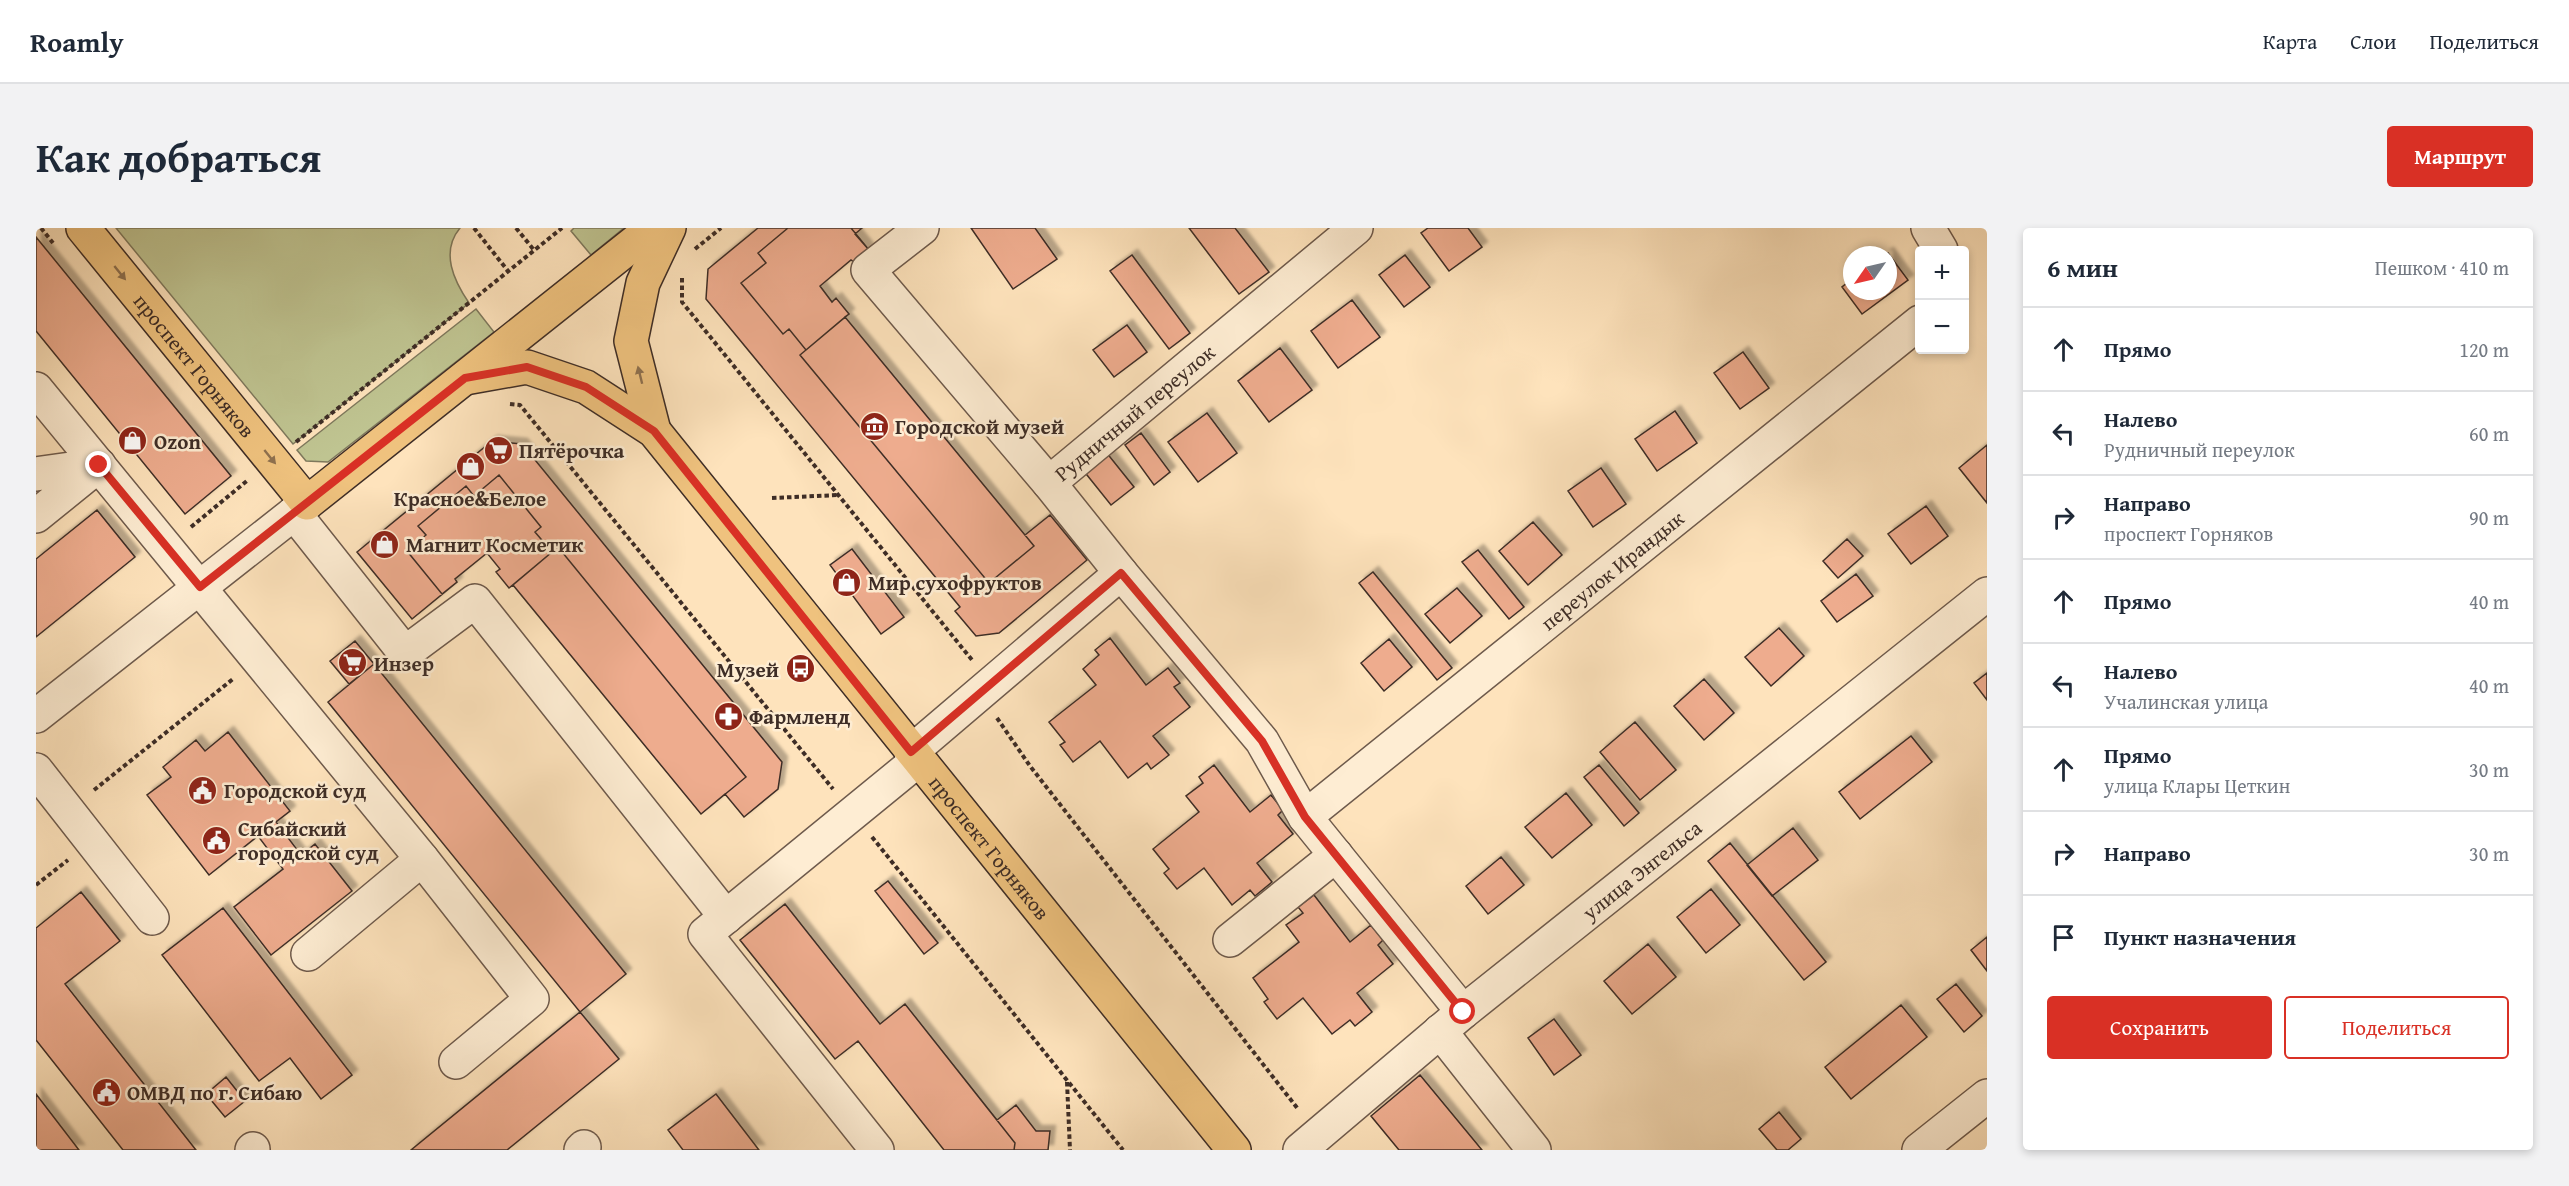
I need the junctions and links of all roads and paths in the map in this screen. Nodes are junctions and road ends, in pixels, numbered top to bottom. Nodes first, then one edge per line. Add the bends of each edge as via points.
1 (83, 228) edge
2 (474, 228) edge
3 (516, 228) edge
4 (562, 228) edge
5 (653, 228) edge
6 (669, 228) edge
7 (922, 228) edge
8 (1356, 228) edge
9 (1928, 228) edge
10 (1939, 246) edge
11 (534, 250) junction
12 (508, 271) junction
13 (1915, 326) edge
14 (465, 378) junction
15 (36, 388) edge
16 (499, 403) dead end
17 (654, 431) junction
18 (292, 444) dead end
19 (99, 465) junction
20 (36, 474) edge
21 (246, 482) dead end
22 (1049, 483) junction
23 (840, 495) dead end
24 (771, 498) dead end
25 (300, 508) junction
26 (36, 516) edge
27 (166, 547) junction
28 (1121, 573) junction
29 (200, 587) junction
30 (1987, 594) edge
31 (257, 660) junction
32 (36, 716) edge
33 (914, 756) junction
34 (36, 770) edge
35 (69, 810) junction
36 (852, 813) junction
37 (1305, 817) junction
38 (92, 841) junction
39 (1336, 855) junction
40 (422, 859) junction
41 (36, 885) edge
42 (726, 917) junction
43 (152, 918) dead end
44 (1230, 940) dead end
45 (308, 954) dead end
46 (1452, 1022) junction
47 (456, 1062) dead end
48 (1067, 1081) junction
49 (1987, 1096) edge
50 (878, 1150) edge
51 (1070, 1150) edge
52 (1123, 1150) edge
53 (1234, 1150) edge
54 (1300, 1150) edge
55 (1534, 1150) edge
56 (1919, 1150) edge

1 -> 25 main road, проспект Горняков
2 - 12 path
3 - 11 path
4 - 11 path
5 - 14 main road
17 -> 6 main road via 631,341 643,283
7 - 22 street via 868,270
8 - 22 street, Рудничный переулок
9 - 10 street
11 - 12 path
12 - 18 path
13 - 37 street, переулок Ирандык
14 - 17 main road via 527,367 586,387
14 - 25 main road
15 - 19 street
16 - 36 path via 520,405
17 - 33 main road, проспект Горняков
19 - 20 street
19 - 26 street
19 - 27 street
21 - 27 path
22 - 28 street, Рудничный переулок
23 - 24 path
25 - 29 street
25 - 42 street via 405,653 475,601
27 - 29 street
28 - 33 street
28 - 37 street, Рудничный переулок via 1262,741
29 - 31 street
29 - 32 street
30 - 46 street, улица Энгельса
31 - 35 path
31 - 40 street
33 - 36 street
33 - 53 main road, проспект Горняков
34 - 35 street
35 - 38 street
36 - 42 street
36 - 48 path
37 - 39 street, Рудничный переулок
38 - 41 path
38 - 43 street
39 - 44 street
39 - 46 street, Рудничный переулок
40 - 45 street
40 - 47 street via 532,999
42 - 50 street via 705,934
46 - 54 street, улица Энгельса
46 - 55 street, Рудничный переулок
48 - 51 path
48 - 52 path
49 - 56 street

